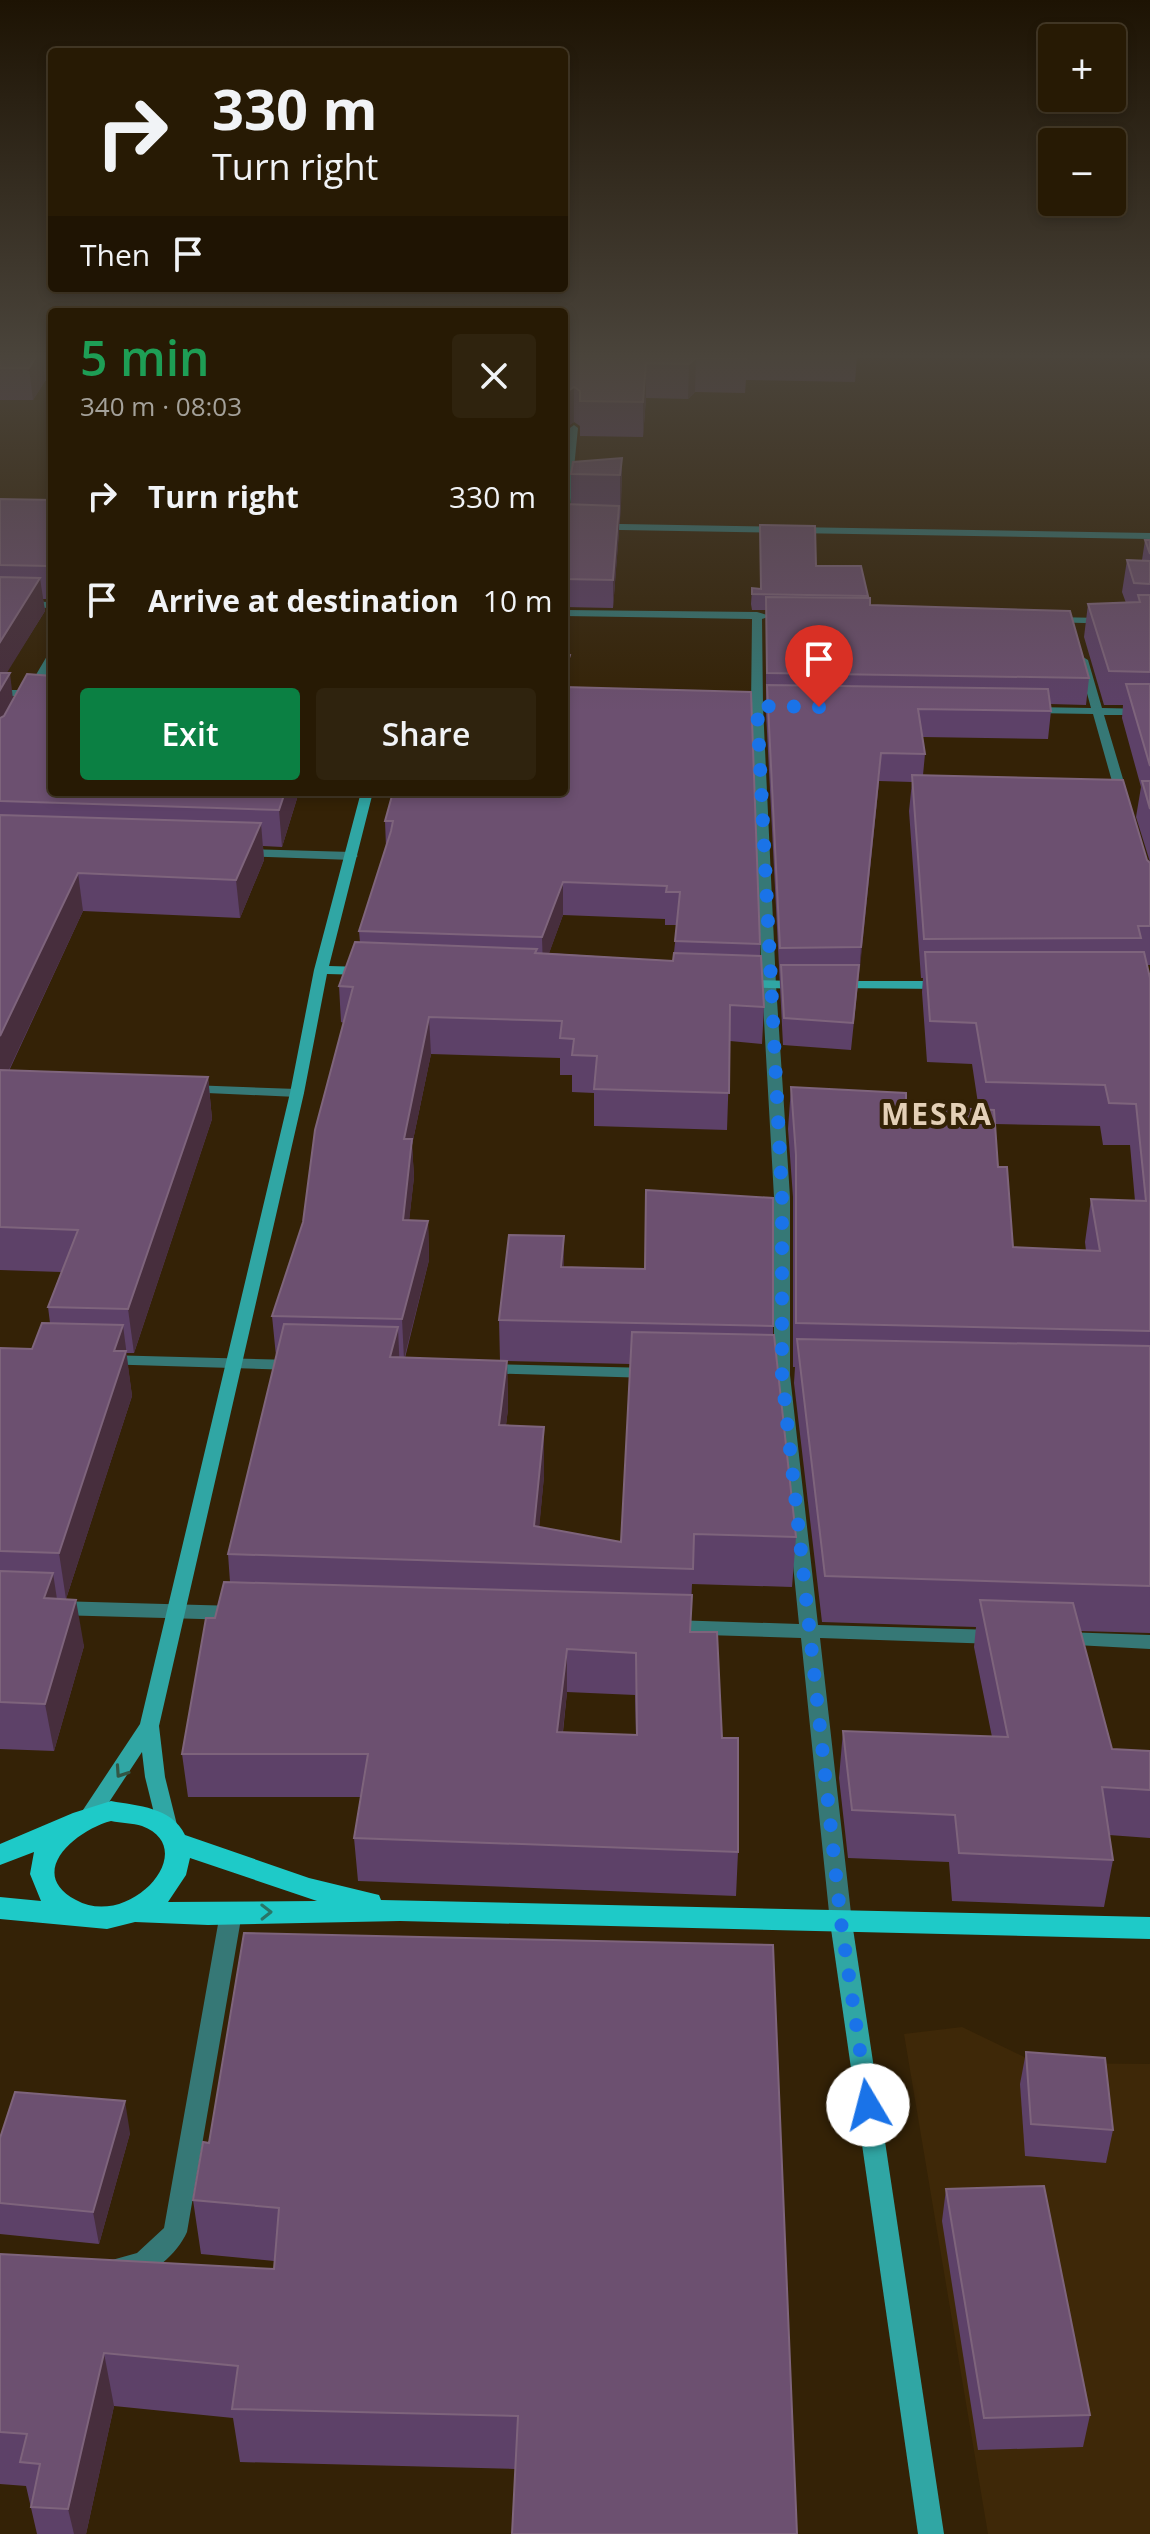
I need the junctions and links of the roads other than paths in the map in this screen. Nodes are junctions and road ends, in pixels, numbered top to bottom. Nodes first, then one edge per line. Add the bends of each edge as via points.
1 (568, 526) edge
2 (1150, 536) edge
3 (0, 604) edge
4 (48, 605) edge
5 (568, 613) edge
6 (757, 615) junction
7 (773, 616) edge
8 (1039, 620) edge
9 (1071, 620) junction
10 (1150, 622) edge
11 (1075, 635) edge
12 (1080, 651) edge
13 (48, 663) edge
14 (0, 693) edge
15 (30, 694) junction
16 (48, 694) edge
17 (743, 706) edge
18 (757, 706) junction
19 (773, 706) edge
20 (22, 708) edge
21 (1021, 710) edge
22 (1098, 711) junction
23 (1150, 712) edge
24 (366, 796) edge
25 (1126, 811) edge
26 (229, 852) edge
27 (352, 856) junction
28 (321, 970) junction
29 (385, 972) edge
30 (721, 984) edge
31 (769, 985) junction
32 (959, 985) edge
33 (172, 1089) edge
34 (297, 1093) junction
35 (94, 1360) edge
36 (235, 1364) junction
37 (313, 1365) edge
38 (470, 1369) edge
39 (673, 1373) edge
40 (30, 1608) edge
41 (179, 1611) junction
42 (257, 1614) edge
43 (651, 1626) edge
44 (809, 1631) junction
45 (1011, 1637) edge
46 (1042, 1638) edge
47 (1150, 1642) edge
48 (150, 1725) junction
49 (79, 1821) junction
50 (172, 1836) junction
51 (0, 1855) edge
52 (0, 1908) edge
53 (400, 1910) junction
54 (132, 1911) junction
55 (231, 1913) junction
56 (79, 1914) junction
57 (841, 1922) junction
58 (1150, 1928) edge
59 (92, 2268) edge
60 (931, 2534) edge

1 - 2 street
3 - 4 street
5 - 6 street
6 - 7 street
6 - 18 street
8 - 9 street
9 - 10 street
9 - 11 street
12 - 22 street
13 - 15 street
14 - 15 street
15 - 16 street
15 - 20 street
17 - 18 street
18 - 19 street
18 - 31 street
21 - 22 street
22 - 23 street
22 - 25 street
24 - 27 main road
26 - 27 street
27 - 28 main road
28 - 29 main road
28 - 34 main road
30 - 31 main road
31 - 32 main road
31 - 44 street via 782,1197 782,1375
33 - 34 street
34 - 36 main road
35 - 36 street
36 - 37 street
36 - 41 main road
38 - 39 street
40 - 41 street
41 - 42 street
41 - 48 main road
43 - 44 street
44 - 45 street
44 - 57 street
46 - 47 street
48 -> 49 main road
48 - 50 main road via 155,1777
49 - 50 main road via 111,1811 133,1812 153,1818
49 - 51 main road
49 - 56 main road via 53,1840 41,1875 47,1893
50 - 53 main road via 307,1888
50 - 54 main road via 179,1862 171,1882 155,1899
52 - 56 main road
55 -> 53 main road
53 - 57 main road
54 - 55 main road
54 - 56 main road via 105,1918
55 - 59 street via 175,2232 147,2260 127,2267
57 - 58 main road
57 - 60 main road

